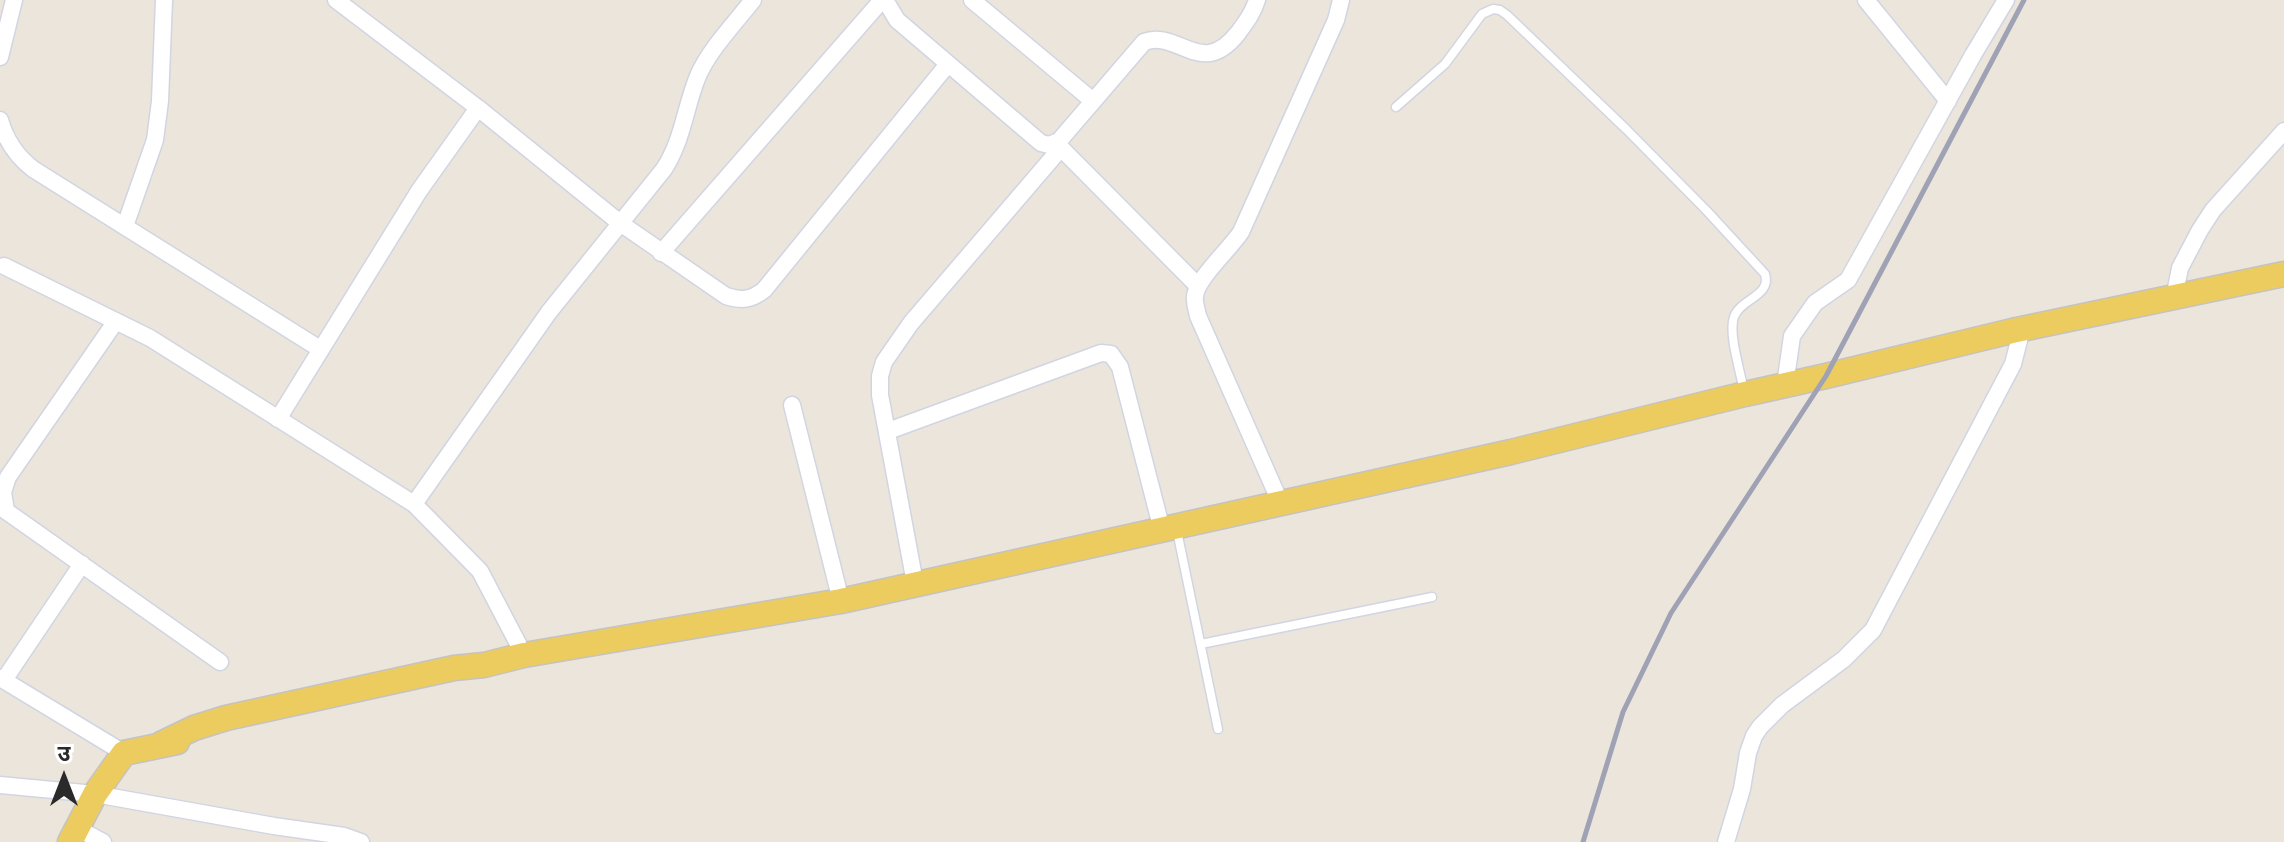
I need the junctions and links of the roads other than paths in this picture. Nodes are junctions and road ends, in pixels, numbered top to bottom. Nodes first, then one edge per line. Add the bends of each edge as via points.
1 (14, 0) edge
2 (164, 0) edge
3 (336, 0) edge
4 (753, 0) edge
5 (884, 0) edge
6 (972, 0) edge
7 (1257, 0) edge
8 (1341, 0) edge
9 (1866, 0) edge
10 (2006, 0) edge
11 (0, 57) edge
12 (948, 64) junction
13 (1093, 101) junction
14 (1948, 101) junction
15 (1396, 107) dead end
16 (478, 108) junction
17 (0, 120) edge
18 (2284, 131) edge
19 (1058, 146) junction
20 (620, 223) junction
21 (125, 226) junction
22 (661, 253) junction
23 (4, 266) dead end
24 (2284, 274) edge
25 (1198, 286) junction
26 (2174, 298) junction
27 (116, 321) junction
28 (2022, 329) junction
29 (320, 349) junction
30 (1785, 385) junction
31 (1745, 394) junction
32 (792, 405) dead end
33 (278, 419) junction
34 (888, 431) junction
35 (414, 504) junction
36 (1281, 504) junction
37 (1169, 528) junction
38 (82, 564) junction
39 (915, 583) junction
40 (1432, 597) dead end
41 (841, 601) junction
42 (1201, 644) junction
43 (524, 655) junction
44 (220, 662) dead end
45 (2, 679) edge
46 (1218, 729) dead end
47 (124, 753) junction
48 (0, 785) edge
49 (95, 794) junction
50 (73, 835) edge
51 (103, 842) edge
52 (361, 842) edge
53 (1726, 842) edge

1 - 11 street
2 - 21 street via 155,140
3 - 16 street
4 - 20 street via 704,63 672,156
5 - 12 street via 897,20
5 - 22 street
6 - 13 street
7 - 13 street via 1249,19 1223,49 1205,54 1158,40 1144,42
8 - 25 street via 1241,232
9 - 14 street
10 - 14 street
12 - 19 street via 1041,143
12 - 22 street via 755,297 726,296
13 - 19 street
14 - 30 street via 1848,280 1815,303 1792,336
15 - 31 lane via 1445,64 1482,14 1493,9 1507,15 1765,274 1765,287 1737,311 1732,325
16 - 20 street
16 - 29 street
17 - 21 street via 23,161
18 - 26 street via 2207,220 2180,268
19 - 25 street
19 - 34 street via 884,362 879,383
20 - 22 street
20 - 35 street via 549,312
21 - 29 street
23 - 27 street
24 - 26 main road
25 - 36 street via 1198,316
26 - 28 main road
27 - 33 street
27 - 38 street via 8,477 3,492 6,511
28 - 30 main road
28 - 53 street via 2013,364 1873,630 1773,713 1754,736
29 - 33 street
30 - 31 main road
31 - 36 main road
32 - 41 street
33 - 35 street
34 - 37 street via 1101,353 1111,354 1120,367
34 - 39 street
35 - 43 street via 480,571
36 - 37 main road
37 - 39 main road
37 - 42 lane
38 - 44 street
38 - 45 street
39 - 41 main road
40 - 42 lane
41 - 43 main road
42 - 46 lane
43 - 47 main road via 226,718
45 - 47 street
47 - 49 main road
48 - 49 street
49 - 50 main road
49 - 52 street
50 - 51 street

